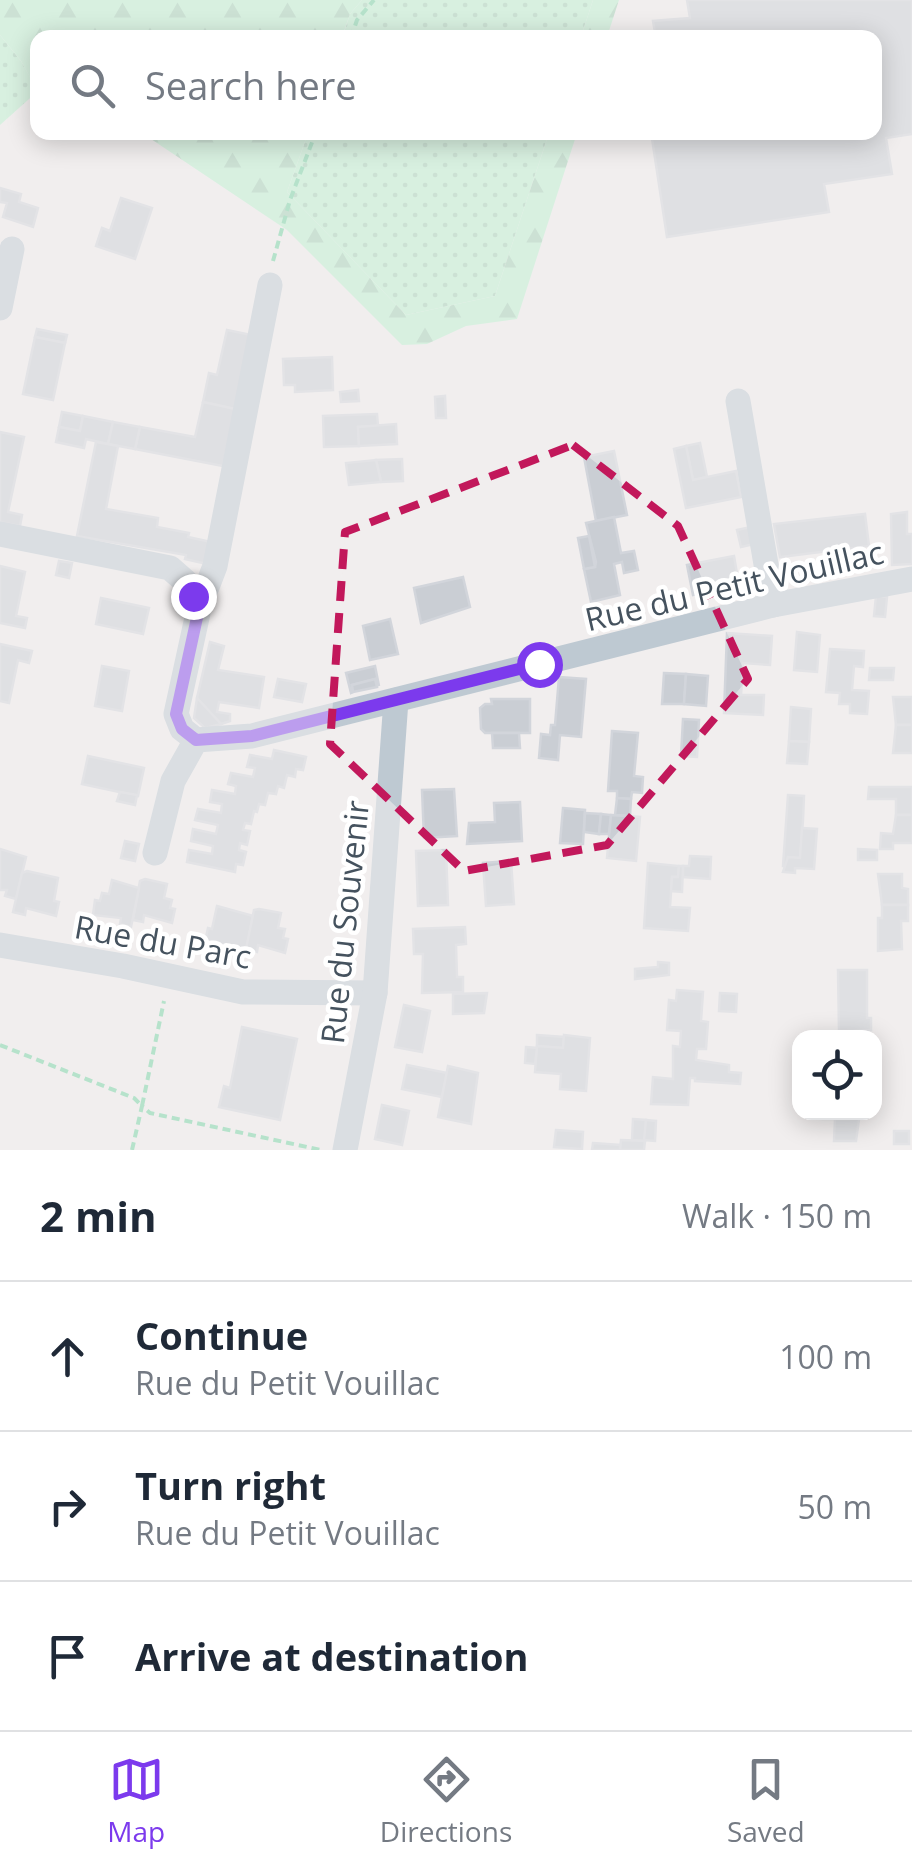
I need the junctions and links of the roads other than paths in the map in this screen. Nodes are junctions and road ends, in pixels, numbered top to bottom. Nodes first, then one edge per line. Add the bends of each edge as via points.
1 (12, 249) dead end
2 (270, 285) road end
3 (0, 308) edge
4 (738, 401) dead end
5 (0, 534) edge
6 (912, 579) edge
7 (193, 596) junction
8 (773, 604) junction
9 (396, 700) junction
10 (196, 740) junction
11 (155, 852) dead end
12 (0, 946) edge
13 (375, 992) junction
14 (346, 1150) edge

1 - 3 street
2 - 7 street via 215,566 207,586
4 - 8 street
5 - 7 street via 170,568
6 - 8 street, Rue du Petit Vouillac
7 - 10 street via 198,613 176,714
8 - 9 street, Rue du Petit Vouillac
9 - 10 street, Rue du Petit Vouillac via 252,736
9 - 13 street, Rue du Souvenir
10 - 11 street via 173,782
12 - 13 street, Rue du Parc via 243,992
13 - 14 street, Rue du Souvenir

